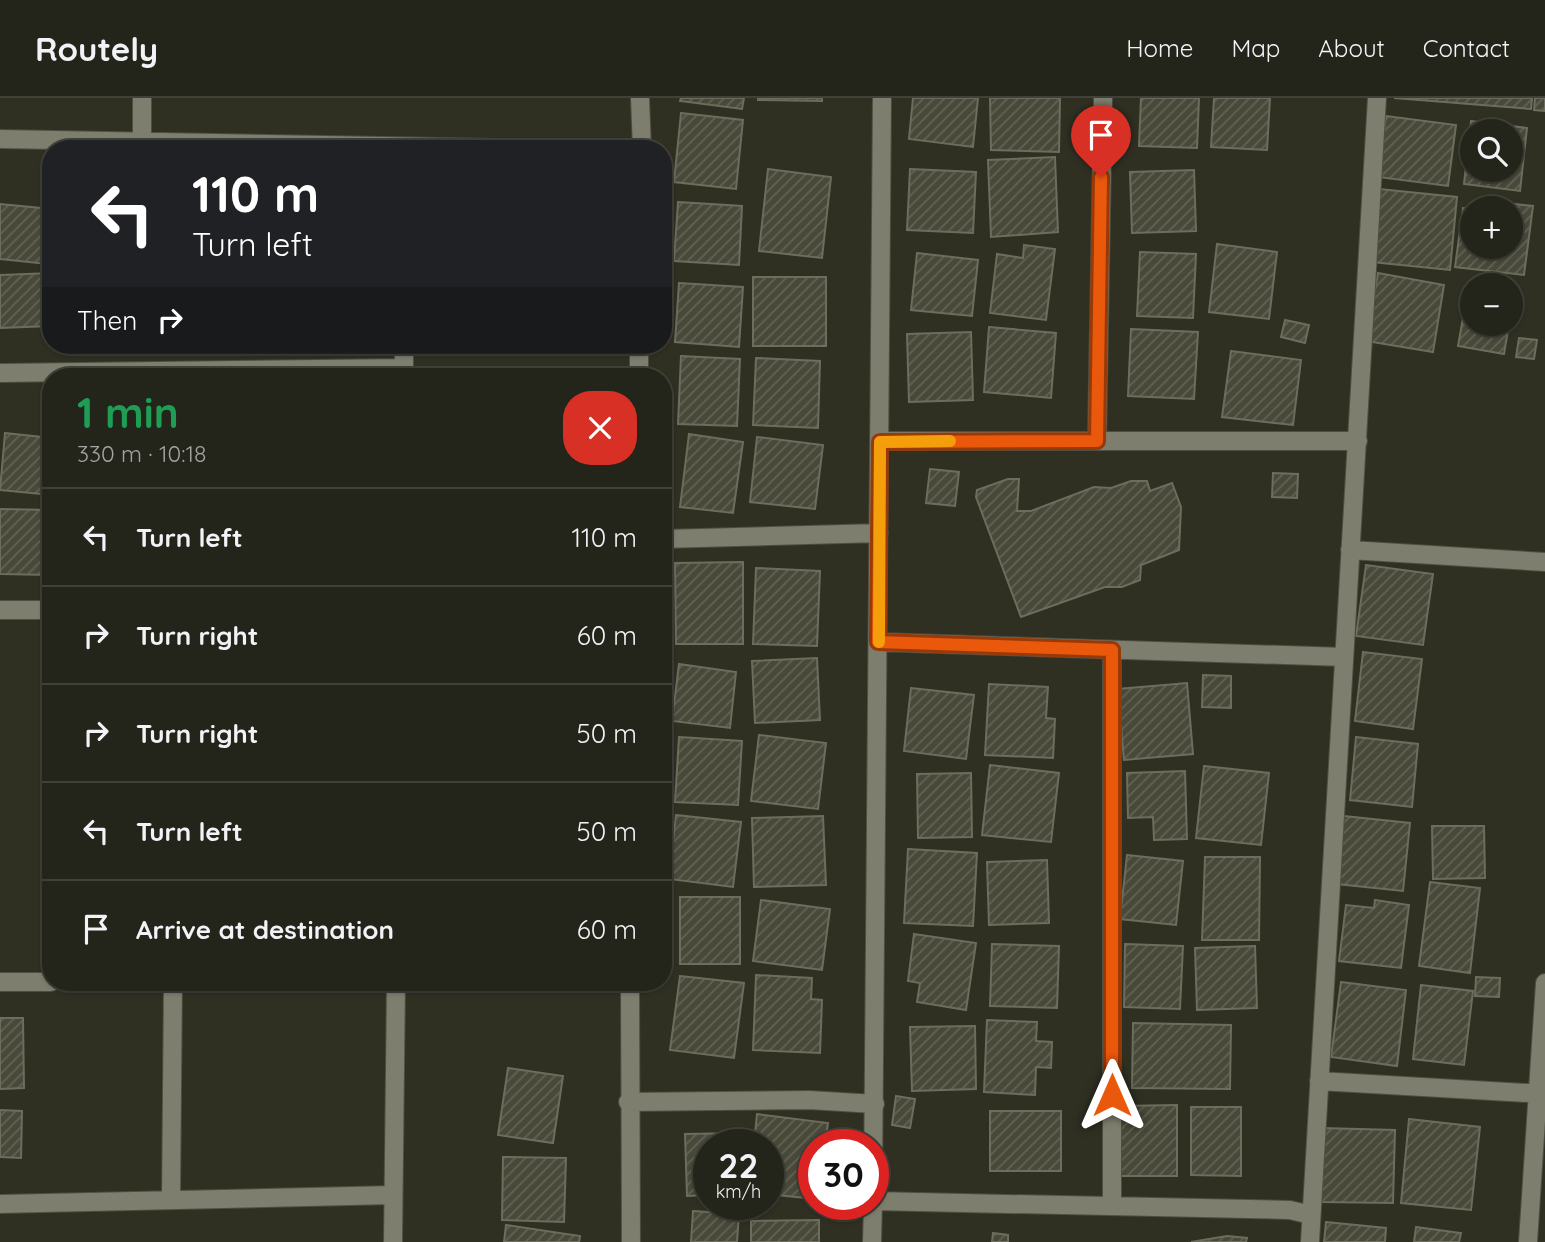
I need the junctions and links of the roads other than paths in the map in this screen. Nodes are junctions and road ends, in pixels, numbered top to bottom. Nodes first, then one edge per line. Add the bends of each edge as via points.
1 (142, 98) edge
2 (640, 98) edge
3 (882, 98) edge
4 (1103, 98) edge
5 (1377, 98) edge
6 (0, 139) edge
7 (47, 140) edge
8 (142, 140) edge
9 (642, 140) edge
10 (0, 373) edge
11 (42, 373) edge
12 (1097, 441) junction
13 (1358, 441) junction
14 (880, 442) junction
15 (879, 533) junction
16 (672, 540) edge
17 (1350, 550) junction
18 (1545, 562) edge
19 (0, 610) edge
20 (42, 610) edge
21 (878, 642) junction
22 (1112, 650) junction
23 (1344, 657) junction
24 (0, 982) edge
25 (42, 982) edge
26 (1545, 983) edge
27 (173, 991) edge
28 (396, 991) edge
29 (630, 991) edge
30 (1319, 1081) junction
31 (1542, 1093) edge
32 (628, 1102) junction
33 (875, 1104) junction
34 (874, 1129) edge
35 (393, 1195) junction
36 (171, 1200) junction
37 (889, 1203) edge
38 (0, 1204) edge
39 (1112, 1206) junction
40 (1311, 1215) junction
41 (873, 1220) edge
42 (393, 1242) edge
43 (631, 1242) edge
44 (872, 1242) edge
45 (1310, 1242) edge
46 (1528, 1242) edge

1 - 8 street
2 - 9 street
3 - 14 street
4 - 12 street
5 - 13 street
6 - 7 street
10 - 11 street
12 - 13 street
12 - 14 street
13 - 17 street
14 - 15 street
15 - 16 street
15 - 21 street
17 - 18 street
17 - 23 street
19 - 20 street
21 - 22 street
21 - 33 street
22 - 23 street
22 - 39 street
23 - 30 street
24 - 25 street
26 - 31 street
27 - 36 street
28 - 35 street
29 - 32 street
30 - 31 street
30 - 40 street
31 - 46 street
32 - 33 street
32 - 43 street
33 - 34 street
35 - 36 street
35 - 42 street
36 - 38 street
37 - 39 street
39 - 40 street via 1290,1210
40 - 45 street
41 - 44 street

